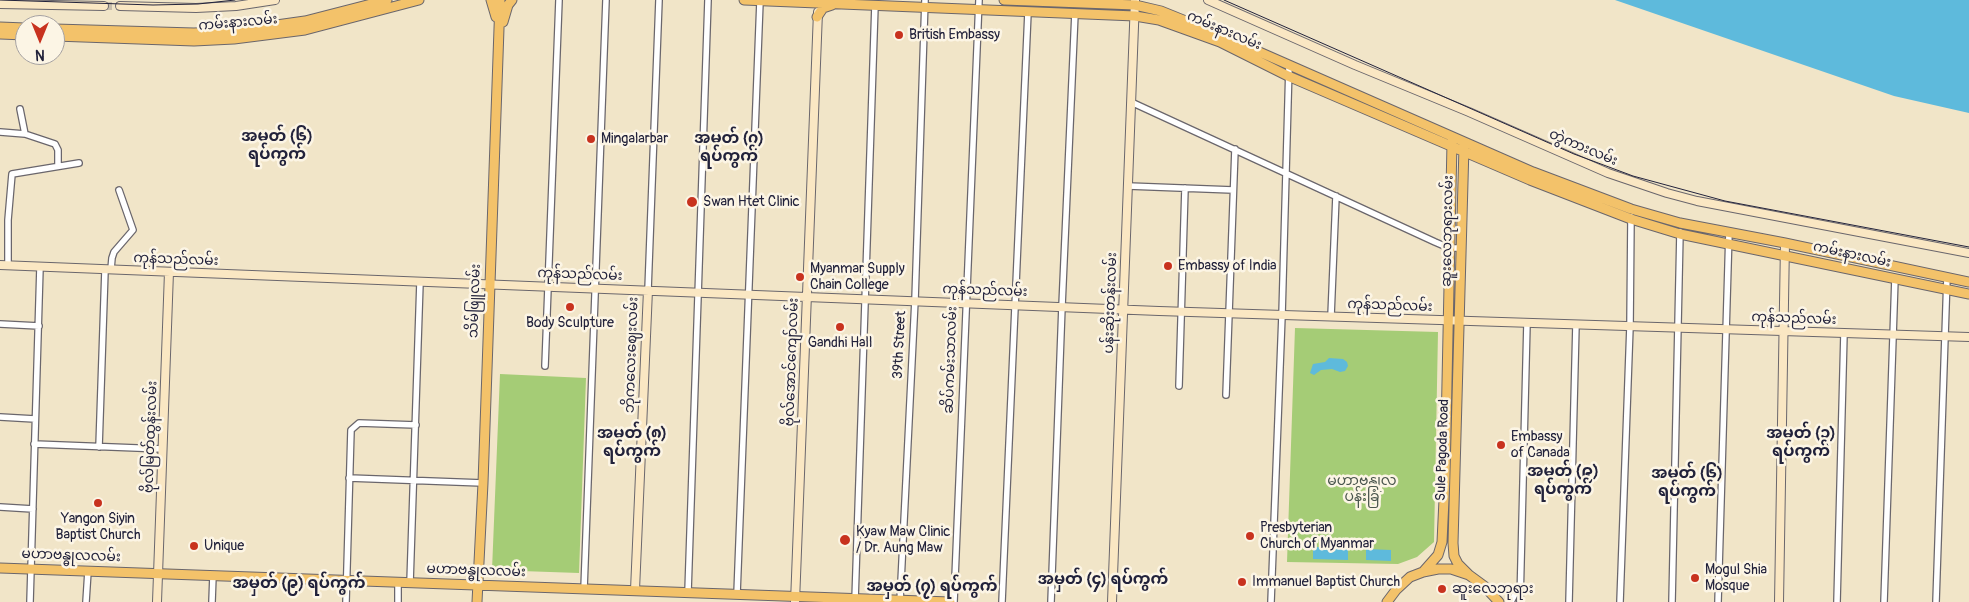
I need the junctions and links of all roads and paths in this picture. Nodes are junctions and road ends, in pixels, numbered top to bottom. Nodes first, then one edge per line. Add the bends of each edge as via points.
1 (275, 0) edge
2 (387, 0) edge
3 (419, 0) edge
4 (491, 0) edge
5 (500, 0) edge
6 (512, 0) edge
7 (559, 0) edge
8 (606, 0) edge
9 (659, 0) edge
10 (708, 0) edge
11 (744, 0) edge
12 (1004, 0) edge
13 (1208, 0) edge
14 (760, 1) edge
15 (803, 2) junction
16 (819, 2) edge
17 (1135, 3) edge
18 (0, 4) edge
19 (835, 4) junction
20 (925, 4) edge
21 (875, 5) junction
22 (979, 5) edge
23 (104, 6) tunnel mouth
24 (120, 6) tunnel mouth
25 (1028, 12) junction
26 (1075, 14) junction
27 (1135, 16) junction
28 (818, 17) junction
29 (305, 25) junction
30 (0, 26) edge
31 (15, 27) edge
32 (65, 30) edge
33 (499, 32) junction
34 (0, 34) edge
35 (110, 34) junction
36 (15, 35) edge
37 (65, 36) edge
38 (1222, 39) junction
39 (1289, 66) junction
40 (1288, 76) junction
41 (1131, 102) junction
42 (20, 109) dead end
43 (0, 132) edge
44 (25, 134) junction
45 (1452, 141) junction
46 (1464, 146) junction
47 (1234, 150) junction
48 (79, 163) dead end
49 (58, 166) junction
50 (1285, 172) junction
51 (1128, 186) junction
52 (1185, 188) junction
53 (120, 190) dead end
54 (1233, 190) junction
55 (1583, 191) junction
56 (1336, 196) junction
57 (1580, 200) junction
58 (1631, 209) junction
59 (0, 219) edge
60 (1631, 219) junction
61 (8, 220) junction
62 (1680, 223) junction
63 (1729, 232) junction
64 (1680, 234) junction
65 (1786, 243) junction
66 (1729, 244) junction
67 (1449, 248) junction
68 (1461, 248) junction
69 (1969, 253) edge
70 (1785, 254) junction
71 (1879, 264) junction
72 (4, 265) edge
73 (40, 267) junction
74 (108, 269) junction
75 (169, 272) junction
76 (1878, 274) junction
77 (1948, 277) junction
78 (1895, 278) junction
79 (420, 282) junction
80 (1969, 282) edge
81 (490, 285) junction
82 (548, 287) junction
83 (596, 289) junction
84 (1946, 289) junction
85 (648, 290) junction
86 (697, 292) junction
87 (748, 294) junction
88 (1969, 294) edge
89 (807, 296) junction
90 (865, 298) junction
91 (915, 300) junction
92 (966, 302) junction
93 (1015, 304) junction
94 (1062, 306) junction
95 (1123, 309) junction
96 (1181, 311) junction
97 (1229, 313) junction
98 (1282, 315) junction
99 (1331, 316) junction
100 (1448, 320) junction
101 (1461, 321) junction
102 (1527, 323) junction
103 (0, 324) edge
104 (1576, 324) junction
105 (39, 326) junction
106 (1630, 326) junction
107 (1679, 328) junction
108 (1727, 329) junction
109 (1784, 331) junction
110 (1844, 333) junction
111 (1894, 335) junction
112 (1945, 336) junction
113 (1969, 337) edge
114 (545, 366) dead end
115 (1179, 386) dead end
116 (1226, 395) dead end
117 (0, 417) edge
118 (35, 419) junction
119 (416, 425) junction
120 (34, 444) junction
121 (99, 446) junction
122 (162, 449) junction
123 (349, 478) junction
124 (414, 481) junction
125 (483, 483) junction
126 (0, 507) edge
127 (33, 508) junction
128 (0, 568) edge
129 (31, 571) junction
130 (88, 571) junction
131 (1422, 572) junction
132 (158, 573) junction
133 (213, 575) junction
134 (1469, 575) junction
135 (347, 583) junction
136 (410, 583) junction
137 (1520, 584) junction
138 (398, 585) junction
139 (478, 585) junction
140 (584, 588) junction
141 (635, 590) junction
142 (688, 592) junction
143 (737, 594) junction
144 (795, 599) edge
145 (855, 600) edge
146 (900, 601) edge
147 (30, 602) edge
148 (86, 602) edge
149 (157, 602) edge
150 (212, 602) edge
151 (346, 602) edge
152 (398, 602) edge
153 (476, 602) edge
154 (952, 602) edge
155 (1002, 602) edge
156 (1051, 602) edge
157 (1112, 602) edge
158 (1271, 602) edge
159 (1387, 602) edge
160 (1499, 602) edge
161 (1511, 602) edge
162 (1520, 602) edge
163 (1568, 602) edge
164 (1620, 602) edge
165 (1672, 602) edge
166 (1718, 602) edge
167 (1778, 602) edge
168 (1837, 602) edge
169 (1884, 602) edge
170 (1936, 602) edge

1 - 24 main road via 196,8
2 - 29 main road, ကမ်းနားလမ်း
3 - 29 main road, ကမ်းနားလမ်း
4 - 33 main road
5 - 33 main road, သိမ်ဖြူလမ်း
6 - 33 main road
7 - 82 street
8 - 83 street
9 - 85 street, ဘိုကလေးဈေးလမ်း
10 - 86 street
11 - 14 main road, ကမ်းနားလမ်း
12 - 17 main road, ကမ်းနားလမ်း
13 - 69 main road, တွဲကားလမ်း via 1608,173 1650,187 1697,201
14 - 15 main road, ကမ်းနားလမ်း
14 - 87 street
15 - 16 main road, ကမ်းနားလမ်း
15 - 28 main road via 813,8
16 - 19 main road, ကမ်းနားလမ်း
16 - 28 main road, ဗိုလ်အောင်ကျော်လမ်း
17 - 27 main road, ပန်းဆိုးတန်းလမ်း
17 - 38 main road, ကမ်းနားလမ်း via 1176,16
18 - 23 main road
19 - 21 main road, ကမ်းနားလမ်း
19 - 28 main road via 823,8
20 - 21 main road, ကမ်းနားလမ်း
20 - 22 main road, ကမ်းနားလမ်း
20 - 91 street, 39th Street
21 - 90 street
22 - 25 main road, ကမ်းနားလမ်း
22 - 92 street, ဆိပ်ကမ်းသာလမ်း
25 - 26 main road, ကမ်းနားလမ်း
25 - 93 street
26 - 27 main road, ကမ်းနားလမ်း
26 - 94 street
27 - 38 main road, ကမ်းနားလမ်း
27 - 41 main road, ပန်းဆိုးတန်းလမ်း
28 - 89 main road, ဗိုလ်အောင်ကျော်လမ်း
29 - 35 main road, ကမ်းနားလမ်း via 243,38 194,41
30 - 31 main road
32 - 35 main road, ကမ်းနားလမ်း
33 - 81 main road, သိမ်ဖြူလမ်း
34 - 36 main road
35 - 37 main road, ကမ်းနားလမ်း
38 - 39 main road, ကမ်းနားလမ်း
38 - 40 main road, ကမ်းနားလမ်း
39 - 40 street
39 - 45 main road, ကမ်းနားလမ်း
40 - 45 main road, ကမ်းနားလမ်း
40 - 50 street
41 - 47 street
41 - 51 main road, ပန်းဆိုးတန်းလမ်း
42 - 44 street
43 - 44 street
44 - 49 street via 55,144
45 - 46 main road, ကမ်းနားလမ်း
45 - 67 main road, ဆူးလေဘုရားလမ်း
46 - 55 main road, ကမ်းနားလမ်း
46 - 57 main road, ကမ်းနားလမ်း
46 - 68 main road, ဆူးလေဘုရားလမ်း
47 - 50 street
47 - 54 street
48 - 49 street
49 - 61 street via 12,174
50 - 56 street
50 - 98 street
51 - 52 street
51 - 95 main road, ပန်းဆိုးတန်းလမ်း
52 - 54 street
52 - 96 street
53 - 74 street via 133,230 114,252
54 - 97 street
55 - 57 main road
55 - 58 main road, ကမ်းနားလမ်း
56 - 67 street
56 - 99 street
57 - 60 main road, ကမ်းနားလမ်း
58 - 60 street
58 - 62 main road, ကမ်းနားလမ်း
59 - 61 street
60 - 64 main road, ကမ်းနားလမ်း
60 - 106 street
61 - 72 street
62 - 63 main road, ကမ်းနားလမ်း
62 - 64 street
63 - 65 main road, ကမ်းနားလမ်း
63 - 66 street
64 - 66 main road, ကမ်းနားလမ်း
64 - 107 street
65 - 70 main road
65 - 71 main road, ကမ်းနားလမ်း
66 - 70 main road, ကမ်းနားလမ်း
66 - 108 street
67 - 68 street
67 - 100 main road, ဆူးလေဘုရားလမ်း
68 - 101 main road, ဆူးလေဘုရားလမ်း
70 - 76 main road, ကမ်းနားလမ်း
70 - 109 main road
71 - 76 main road
71 - 77 main road, ကမ်းနားလမ်း
72 - 73 main road, ကုန်သည်လမ်း
73 - 74 main road, ကုန်သည်လမ်း
73 - 105 street
74 - 75 main road, ကုန်သည်လမ်း
74 - 121 street
75 - 79 main road, ကုန်သည်လမ်း
75 - 122 main road, ဗိုလ်မြတ်ထွန်းလမ်း
76 - 78 main road, ကမ်းနားလမ်း
77 - 80 main road, ကမ်းနားလမ်း
77 - 84 street
78 - 84 main road, ကမ်းနားလမ်း
78 - 111 street
79 - 81 main road, ကုန်သည်လမ်း
79 - 119 street
81 - 82 main road, ကုန်သည်လမ်း
81 - 125 main road, သိမ်ဖြူလမ်း
82 - 83 main road, ကုန်သည်လမ်း
82 - 114 street
83 - 85 main road, ကုန်သည်လမ်း
83 - 140 street
84 - 88 main road, ကမ်းနားလမ်း
84 - 112 street
85 - 86 main road, ကုန်သည်လမ်း
85 - 141 main road, ဘိုကလေးဈေးလမ်း
86 - 87 main road, ကုန်သည်လမ်း
86 - 142 street
87 - 89 main road, ကုန်သည်လမ်း
87 - 143 street
89 - 90 main road, ကုန်သည်လမ်း
89 - 144 main road, ဗိုလ်အောင်ကျော်လမ်း
90 - 91 main road, ကုန်သည်လမ်း
90 - 145 street
91 - 92 main road, ကုန်သည်လမ်း
91 - 146 street, 39th Street
92 - 93 main road, ကုန်သည်လမ်း
92 - 154 street, ဆိပ်ကမ်းသာလမ်း
93 - 94 main road, ကုန်သည်လမ်း
93 - 155 street
94 - 95 main road, ကုန်သည်လမ်း
94 - 156 street
95 - 96 main road, ကုန်သည်လမ်း
95 - 157 main road, ပန်းဆိုးတန်းလမ်း
96 - 97 main road, ကုန်သည်လမ်း
96 - 115 street
97 - 98 main road, ကုန်သည်လမ်း
97 - 116 street
98 - 99 main road, ကုန်သည်လမ်း
98 - 158 street
99 - 100 main road, ကုန်သည်လမ်း
100 - 101 main road, ကုန်သည်လမ်း
100 - 131 main road, Sule Pagoda Road via 1442,542 1438,555
101 - 102 main road, ကုန်သည်လမ်း
101 - 134 main road, Sule Pagoda Road via 1453,543 1458,564
102 - 104 main road, ကုန်သည်လမ်း
102 - 137 street
103 - 105 street
104 - 106 main road, ကုန်သည်လမ်း
104 - 163 street
105 - 118 street
106 - 107 main road, ကုန်သည်လမ်း
106 - 164 street
107 - 108 main road, ကုန်သည်လမ်း
107 - 165 street
108 - 109 main road, ကုန်သည်လမ်း
108 - 166 street
109 - 110 main road, ကုန်သည်လမ်း
109 - 167 main road
110 - 111 main road, ကုန်သည်လမ်း
110 - 168 street
111 - 112 main road, ကုန်သည်လမ်း
111 - 169 street
112 - 113 main road, ကုန်သည်လမ်း
112 - 170 street
117 - 118 street
118 - 120 street
119 - 123 street via 359,423 354,426 351,430
119 - 124 street
120 - 121 street
120 - 127 street
121 - 122 street
122 - 132 main road, ဗိုလ်မြတ်ထွန်းလမ်း
123 - 124 street
123 - 135 street
124 - 125 street
124 - 136 street
125 - 139 main road, သိမ်ဖြူလမ်း
126 - 127 street
127 - 129 street
128 - 129 main road, မဟာဗန္ဓုလလမ်း
129 - 130 main road, မဟာဗန္ဓုလလမ်း
129 - 147 street
130 - 132 main road, မဟာဗန္ဓုလလမ်း
130 - 148 street
131 - 134 main road via 1451,569
131 - 159 main road via 1410,577
132 - 133 main road, မဟာဗန္ဓုလလမ်း
132 - 149 main road, ဗိုလ်မြတ်ထွန်းလမ်း
133 - 135 main road, မဟာဗန္ဓုလလမ်း
133 - 150 street
134 - 160 main road
135 - 138 main road, မဟာဗန္ဓုလလမ်း
135 - 151 street
136 - 138 main road, မဟာဗန္ဓုလလမ်း
136 - 139 main road, မဟာဗန္ဓုလလမ်း
137 - 161 street
137 - 162 street
138 - 152 street
139 - 140 main road, မဟာဗန္ဓုလလမ်း
139 - 153 main road, သိမ်ဖြူလမ်း
140 - 141 main road, မဟာဗန္ဓုလလမ်း
141 - 142 main road, မဟာဗန္ဓုလလမ်း
142 - 143 main road, မဟာဗန္ဓုလလမ်း
143 - 144 main road, မဟာဗန္ဓုလလမ်း
144 - 145 main road, မဟာဗန္ဓုလလမ်း
145 - 146 main road, မဟာဗန္ဓုလလမ်း
146 - 154 main road, မဟာဗန္ဓုလလမ်း

